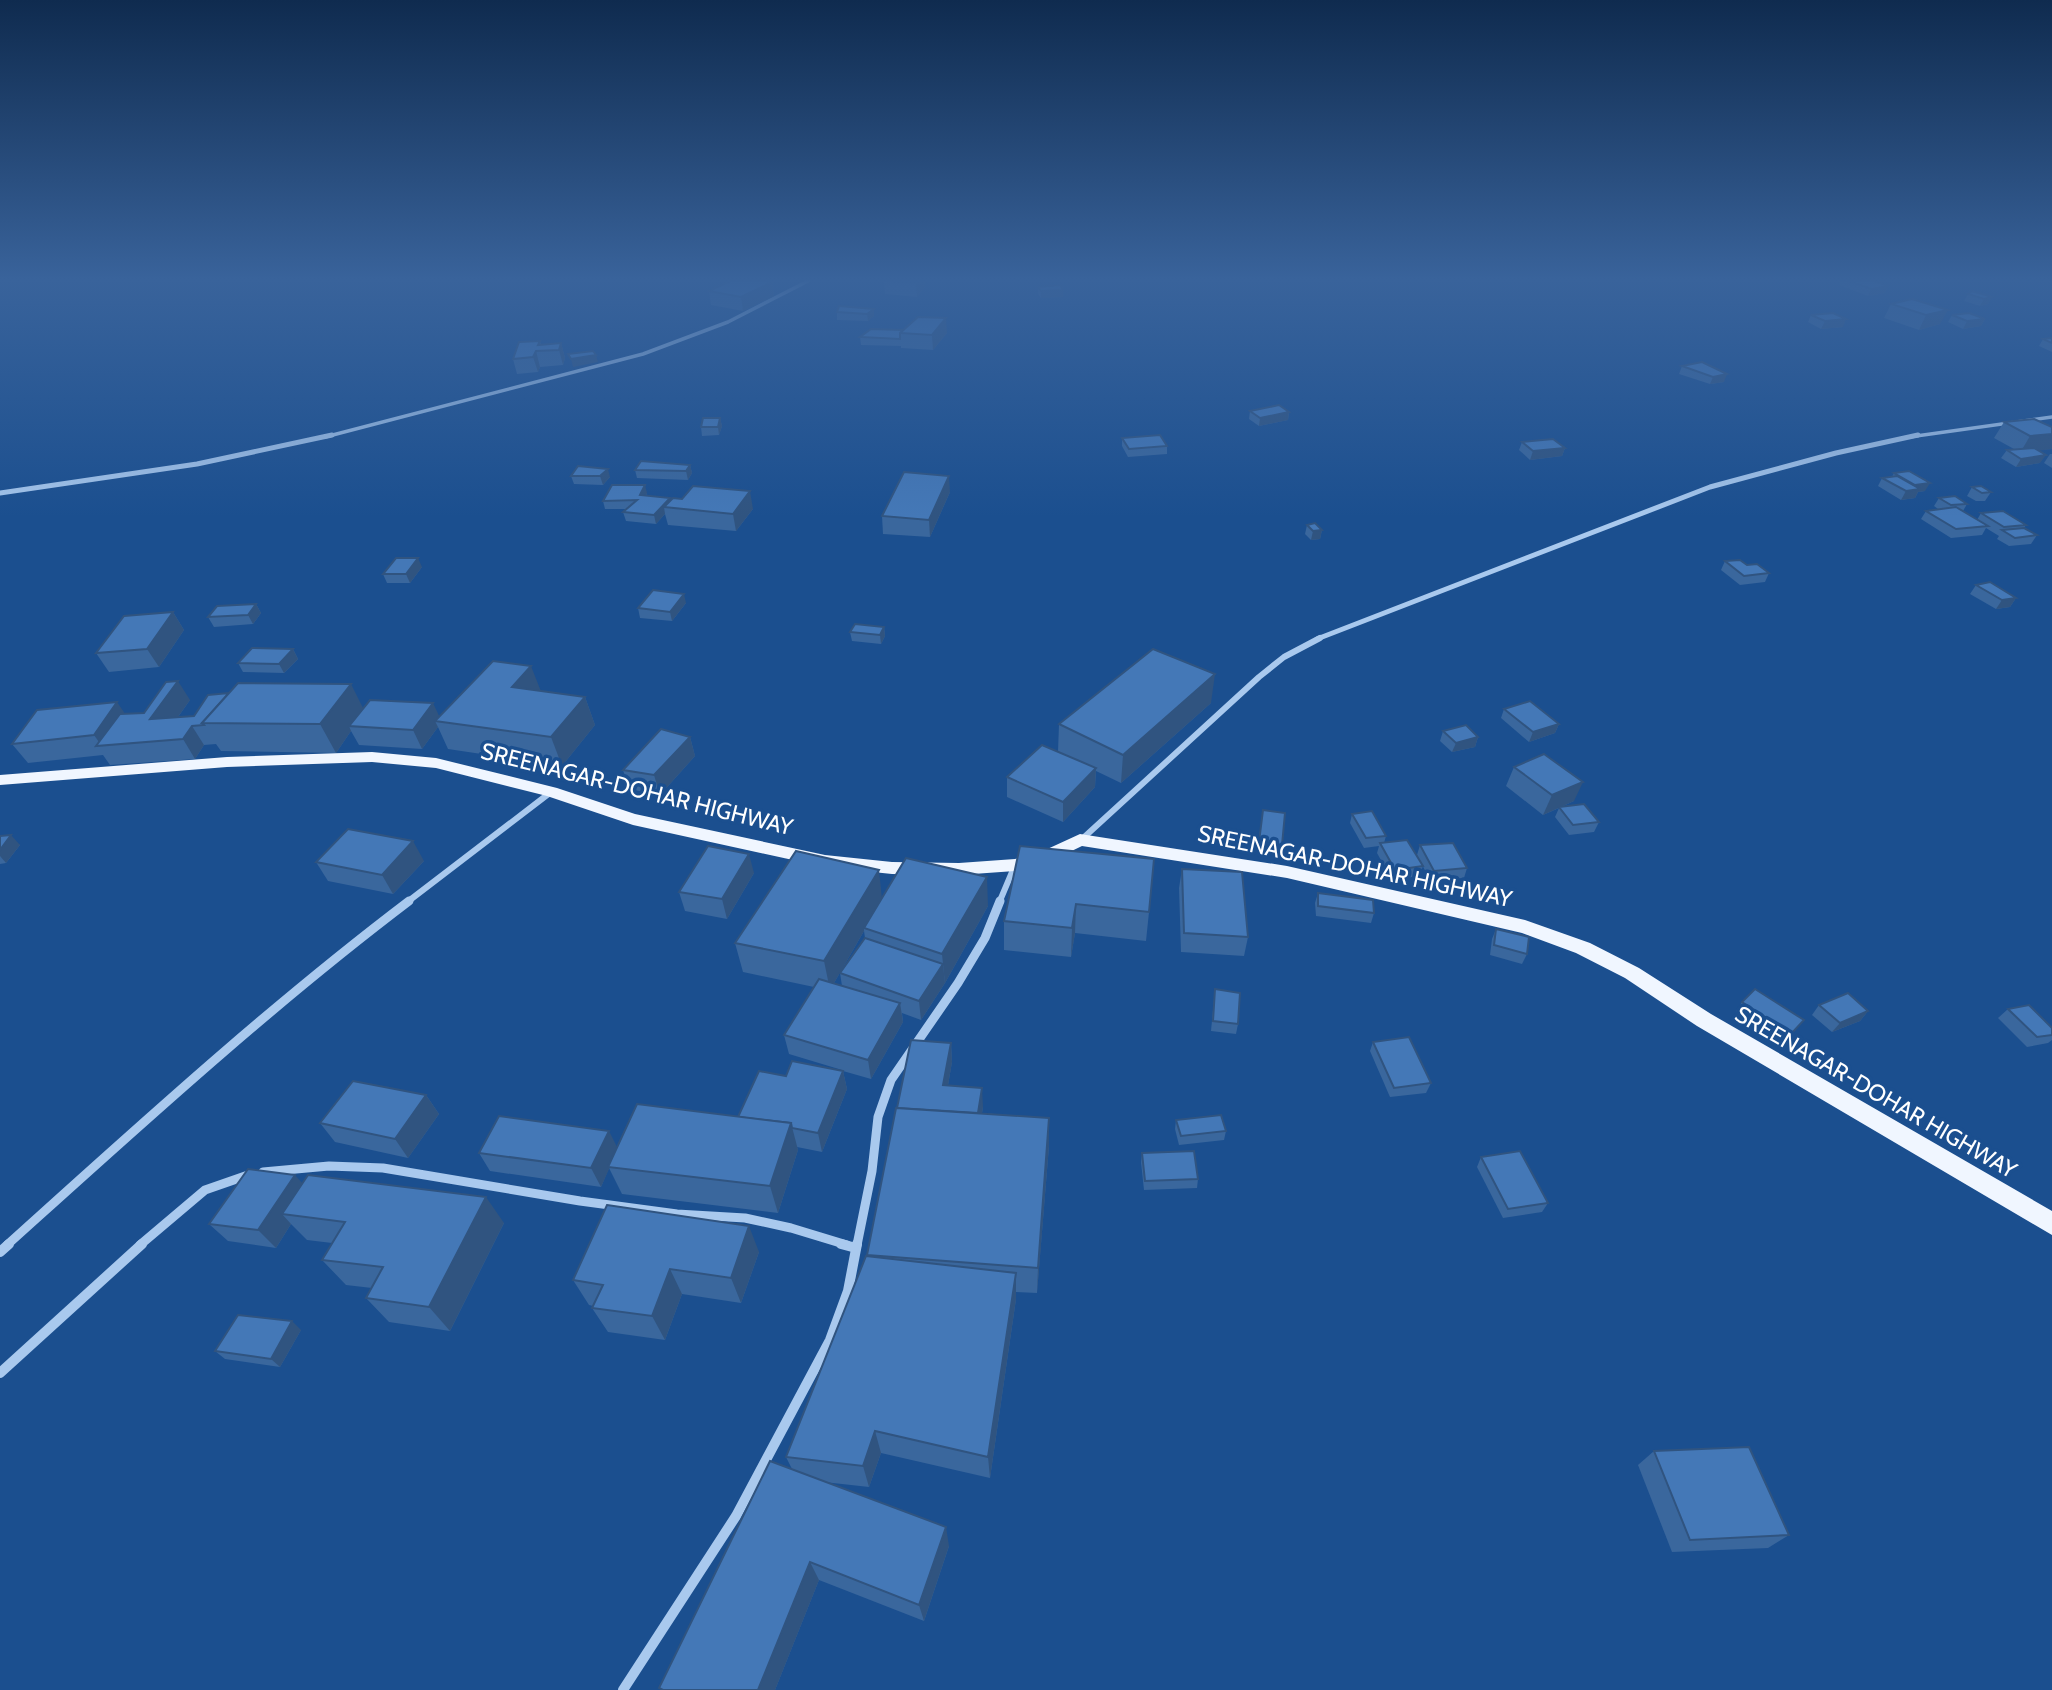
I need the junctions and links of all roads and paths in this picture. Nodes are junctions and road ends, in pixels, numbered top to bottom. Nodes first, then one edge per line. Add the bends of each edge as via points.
1 (621, 360) edge
2 (2052, 417) edge
3 (0, 493) edge
4 (0, 780) edge
5 (551, 792) junction
6 (1080, 841) junction
7 (1015, 865) junction
8 (2052, 1224) edge
9 (856, 1248) junction
10 (0, 1252) edge
11 (0, 1373) edge
12 (623, 1690) edge

1 - 3 street via 265,451
2 - 6 street via 1953,427 1710,487 1326,634 1258,677
4 - 5 main road, SREENAGAR-DOHAR HIGHWAY via 227,762 372,757 436,763
5 - 7 main road, SREENAGAR-DOHAR HIGHWAY via 646,822 825,861 892,868
5 - 10 street via 351,945 194,1076
6 - 7 main road, SREENAGAR-DOHAR HIGHWAY
6 - 8 main road, SREENAGAR-DOHAR HIGHWAY via 1287,872 1525,927 1583,948
7 - 9 street via 985,938 891,1080 878,1116
9 - 11 street via 745,1218 580,1201 383,1168 329,1166 248,1174 205,1190 176,1212
9 - 12 street via 848,1292 830,1340 736,1516

